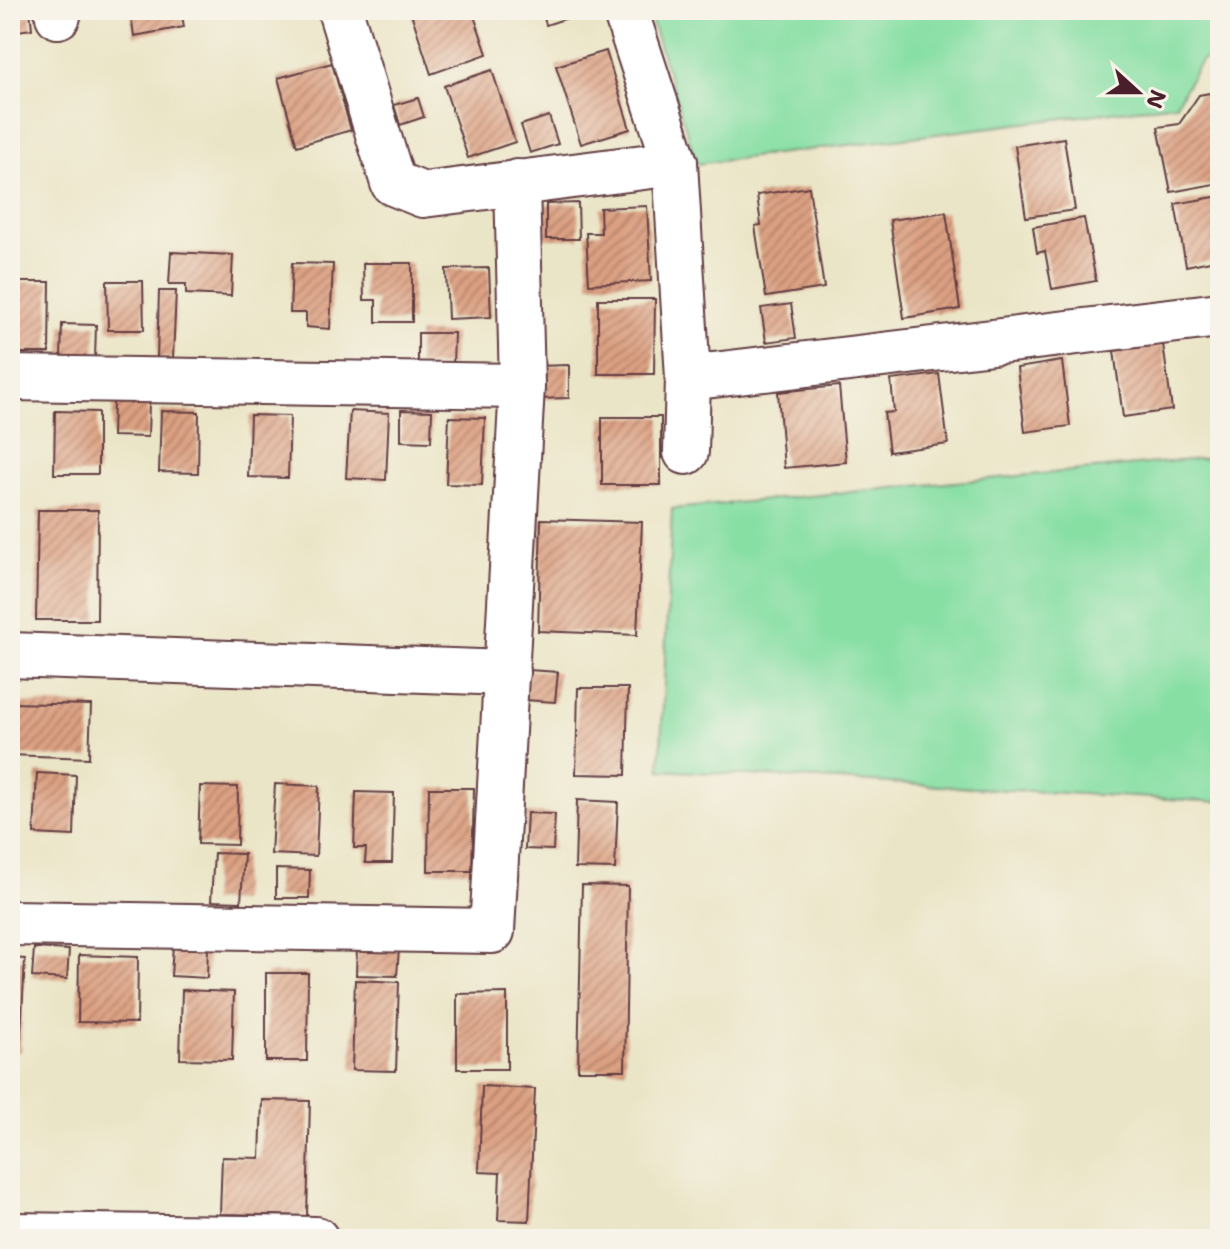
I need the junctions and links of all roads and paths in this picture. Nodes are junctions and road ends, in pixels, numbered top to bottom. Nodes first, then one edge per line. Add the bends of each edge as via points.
1 (340, 10) edge
2 (625, 10) edge
3 (675, 163) junction
4 (517, 182) junction
5 (1220, 315) edge
6 (10, 378) edge
7 (688, 378) junction
8 (522, 386) junction
9 (686, 452) dead end
10 (10, 655) edge
11 (507, 673) junction
12 (10, 923) edge
13 (34, 1237) edge
14 (292, 1238) edge
15 (316, 1239) edge

1 - 4 street via 393,183 423,195
2 - 3 street
3 - 4 street
3 - 7 street
4 - 8 street
5 - 7 street
6 - 8 street
7 - 9 street
8 - 11 street
10 - 11 street
11 - 12 street via 492,931
13 - 14 street
14 - 15 street

